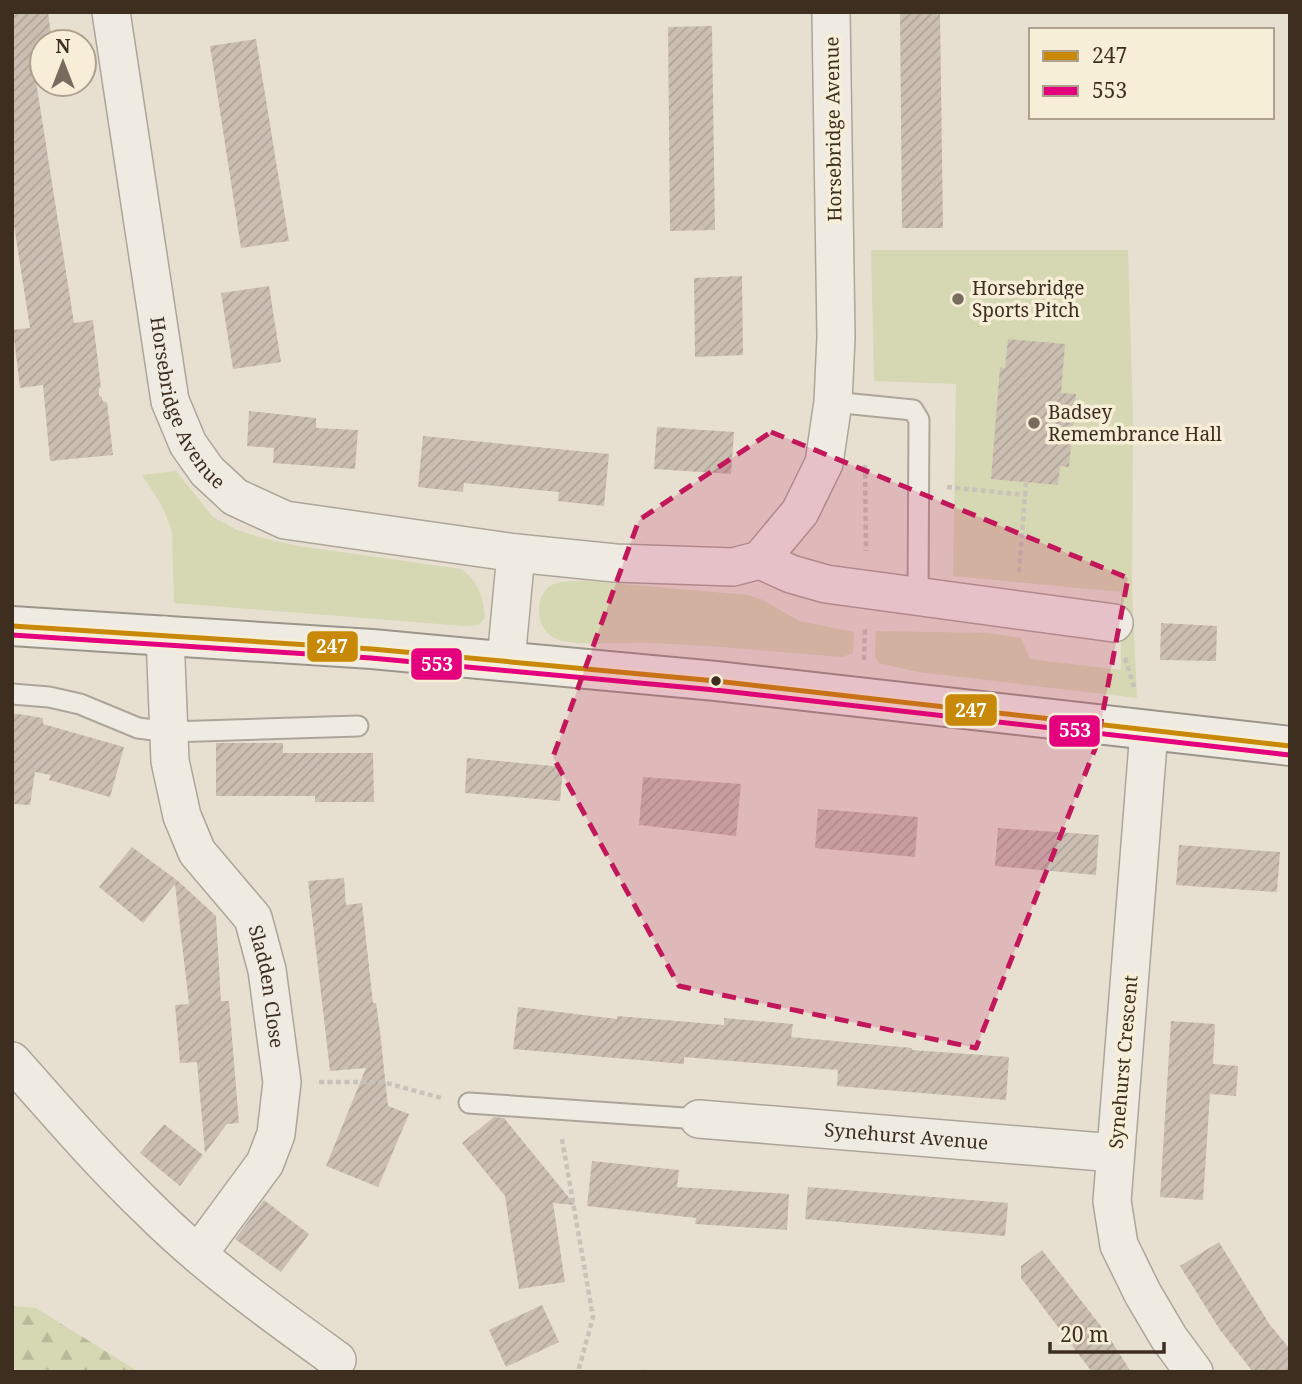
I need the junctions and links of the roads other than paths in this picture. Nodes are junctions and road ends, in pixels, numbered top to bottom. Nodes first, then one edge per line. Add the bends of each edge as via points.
1 (111, 12) edge
2 (831, 12) edge
3 (833, 402) junction
4 (516, 553) junction
5 (760, 560) junction
6 (918, 595) junction
7 (1114, 623) road end
8 (12, 626) edge
9 (165, 635) junction
10 (506, 661) junction
11 (12, 694) edge
12 (358, 726) dead end
13 (1149, 731) junction
14 (169, 732) junction
15 (1290, 746) edge
16 (12, 1061) edge
17 (469, 1103) dead end
18 (699, 1119) joint
19 (1115, 1153) junction
20 (198, 1254) junction
21 (337, 1360) dead end
22 (1194, 1372) edge

1 - 4 street, Horsebridge Avenue via 170,401 188,444 207,471 235,497 285,520
2 - 3 street, Horsebridge Avenue
3 - 5 street, Horsebridge Avenue via 824,464 800,512
3 - 6 lane via 913,410 919,420
4 - 5 street, Horsebridge Avenue via 683,567 733,567
4 - 10 street
5 - 6 street via 826,584
6 - 7 street
8 - 9 main road
9 - 10 main road
9 - 14 street, Sladden Close
10 - 13 main road
11 - 14 lane via 49,696 138,728
12 - 14 lane
13 - 15 main road
13 - 19 street, Synehurst Crescent
14 - 20 street, Sladden Close via 180,805 197,852 253,918 267,970 282,1082 276,1134 265,1163
16 - 20 street via 151,1212
17 - 18 lane
18 - 19 street, Synehurst Avenue
19 - 22 street, Synehurst Crescent via 1112,1201 1119,1245 1143,1294
20 - 21 street

